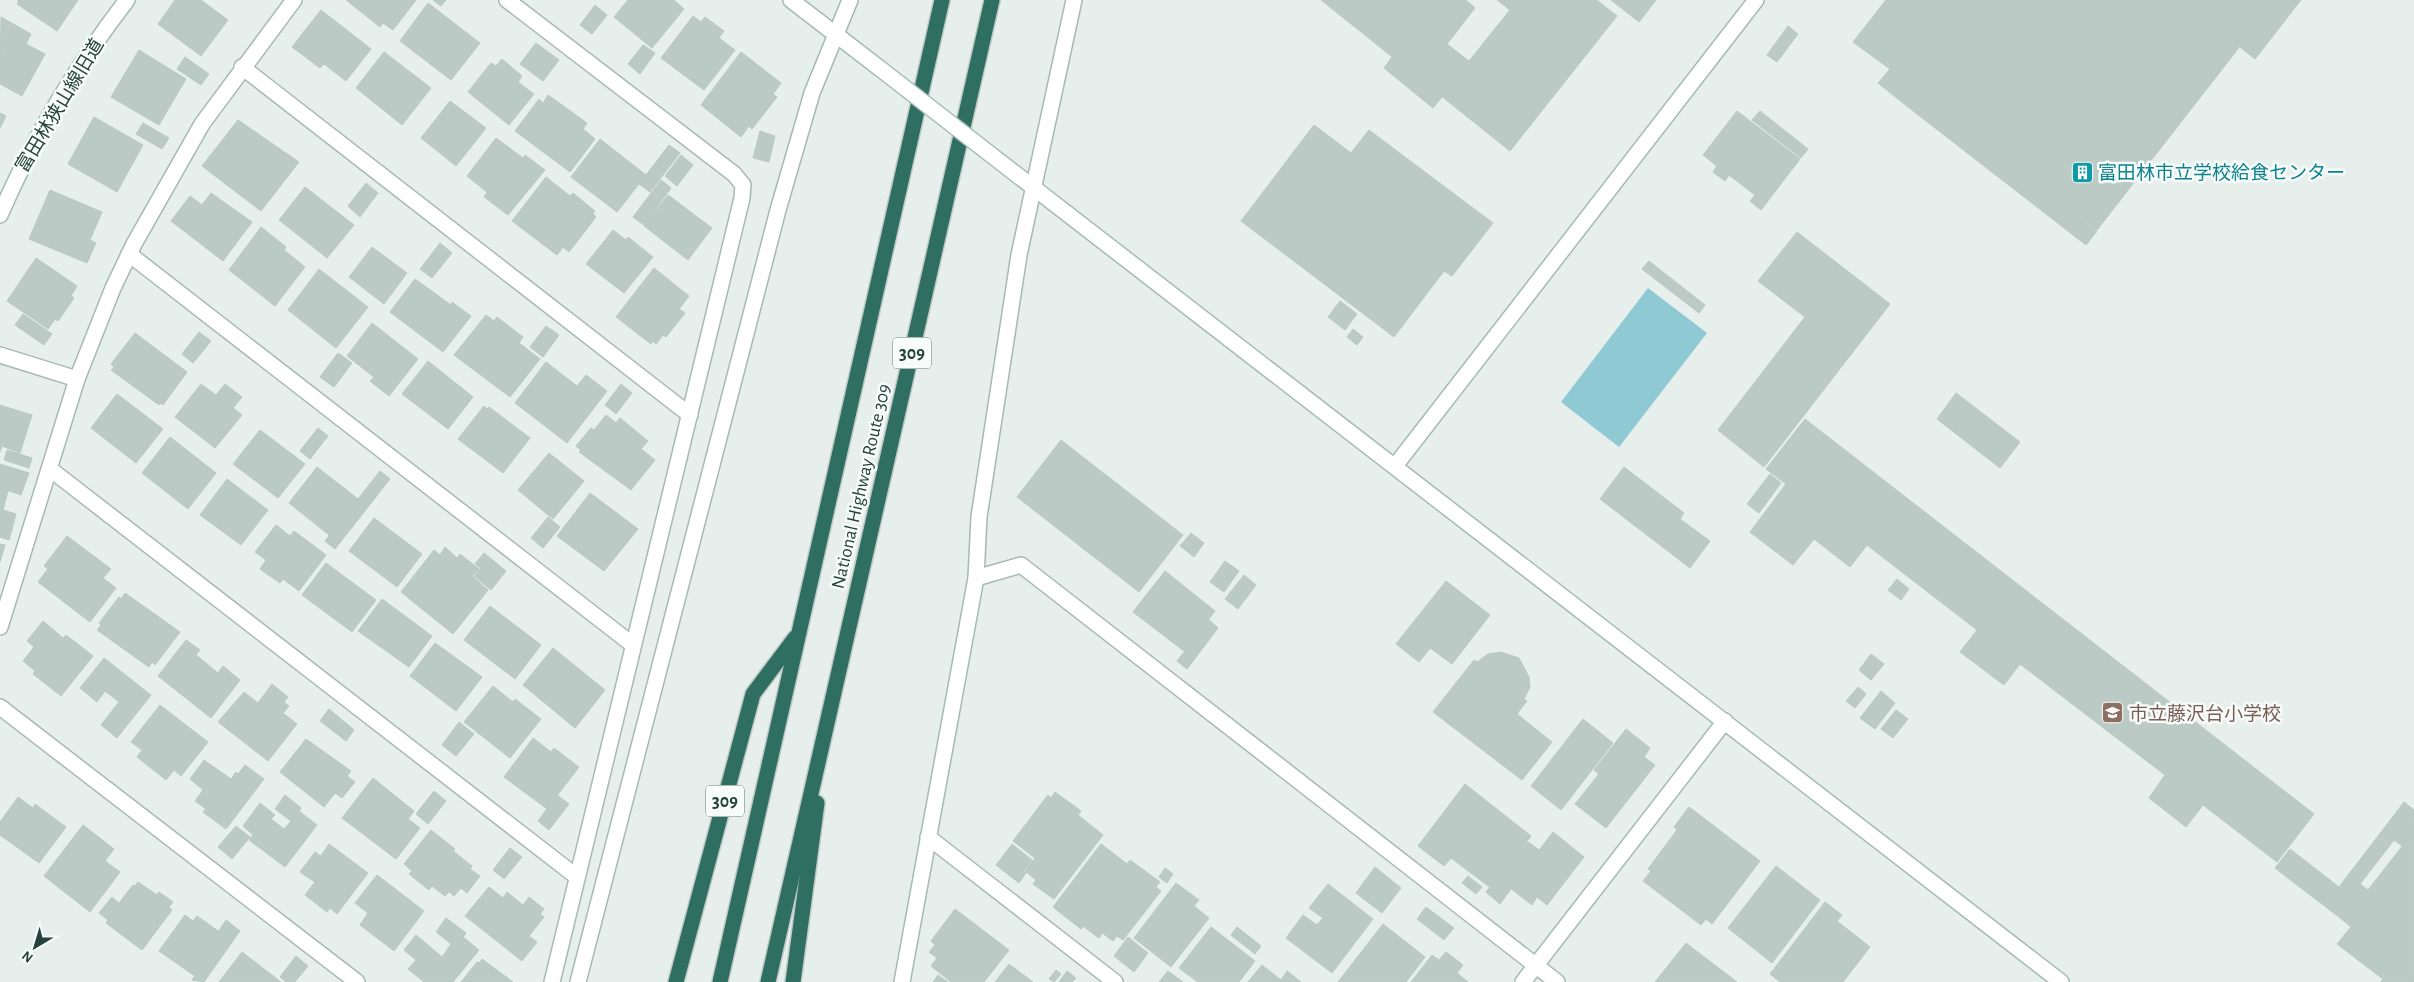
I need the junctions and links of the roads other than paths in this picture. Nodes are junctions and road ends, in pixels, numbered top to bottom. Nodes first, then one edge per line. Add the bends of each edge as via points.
1 (127, 0) edge
2 (294, 0) edge
3 (507, 0) edge
4 (791, 0) edge
5 (850, 0) edge
6 (942, 0) edge
7 (992, 0) edge
8 (1074, 0) edge
9 (1756, 0) edge
10 (836, 34) junction
11 (242, 67) junction
12 (1033, 187) junction
13 (0, 215) edge
14 (129, 254) junction
15 (0, 355) edge
16 (78, 379) junction
17 (690, 414) junction
18 (1395, 466) junction
19 (50, 469) junction
20 (976, 578) junction
21 (0, 627) edge
22 (800, 632) junction
23 (633, 645) junction
24 (830, 705) junction
25 (0, 707) edge
26 (1724, 721) junction
27 (928, 838) junction
28 (577, 877) junction
29 (1536, 966) junction
30 (357, 982) edge
31 (552, 982) edge
32 (578, 982) edge
33 (676, 982) edge
34 (720, 982) edge
35 (768, 982) edge
36 (793, 982) edge
37 (902, 982) edge
38 (1115, 982) edge
39 (1523, 982) edge
40 (1557, 982) edge
41 (2062, 982) edge

1 - 13 street, 富田林狭山線旧道 via 95,41 55,107 16,177
2 - 11 street
3 - 17 street via 734,174 743,185
4 - 10 street
5 - 10 street
6 - 22 highway, National Highway Route 309 / 309
7 - 24 highway, National Highway Route 309 / 309
8 - 12 street
9 - 18 street
10 - 12 street, bridge
10 - 32 street via 812,93 778,210
11 - 14 street via 192,140
11 - 17 street
12 - 18 street
12 - 20 street via 1018,255 981,508
14 - 16 street
14 - 23 street
15 - 16 street
16 - 19 street
17 - 23 street
18 - 26 street
19 - 21 street
19 - 28 street
20 - 27 street
20 - 29 street via 1021,566
22 - 33 highway, 309 via 753,694
22 - 34 highway, National Highway Route 309 / 309
23 - 28 street
24 - 35 highway, National Highway Route 309 / 309
24 - 36 highway, 309
25 - 30 street
26 - 29 street
26 - 41 street
27 - 37 street
27 - 38 street
28 - 31 street
29 - 39 street
29 - 40 street

